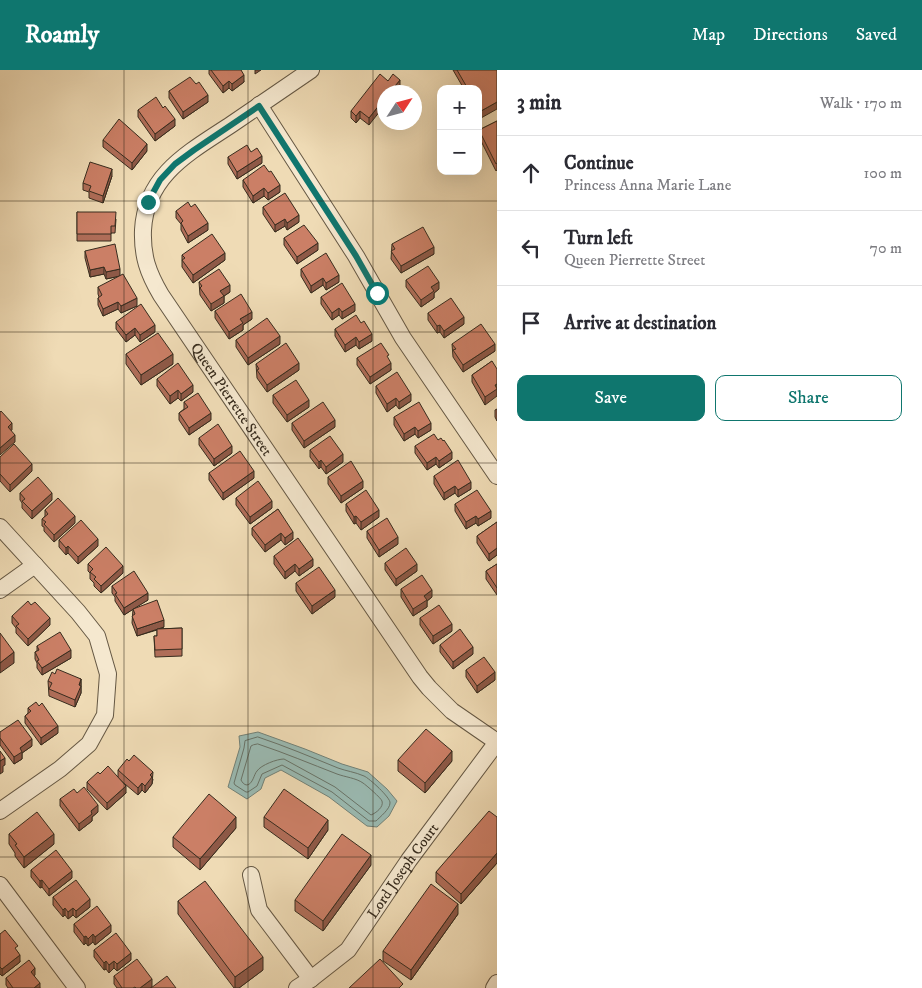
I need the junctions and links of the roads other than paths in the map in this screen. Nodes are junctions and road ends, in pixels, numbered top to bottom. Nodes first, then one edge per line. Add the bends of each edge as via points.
1 (311, 70) edge
2 (259, 106) junction
3 (497, 476) edge
4 (0, 527) edge
5 (35, 565) junction
6 (0, 590) edge
7 (497, 742) edge
8 (0, 812) edge
9 (252, 875) dead end
10 (0, 885) edge
11 (310, 979) junction
12 (497, 983) edge
13 (77, 988) edge
14 (297, 988) edge
15 (494, 988) edge

1 - 2 street, Queen Pierrette Street
2 - 3 street via 356,256 403,338
2 - 7 street, Queen Pierrette Street via 188,153 160,180 148,202 143,225 143,252 147,267 161,295 420,676 452,711
4 - 5 street
5 - 6 street
5 - 8 street via 97,636 108,674 105,715 89,744
7 - 11 street, Lord Joseph Court via 409,860 348,950
9 - 11 street via 259,910
10 - 13 street
11 - 14 street, Lord Joseph Court
12 - 15 street

